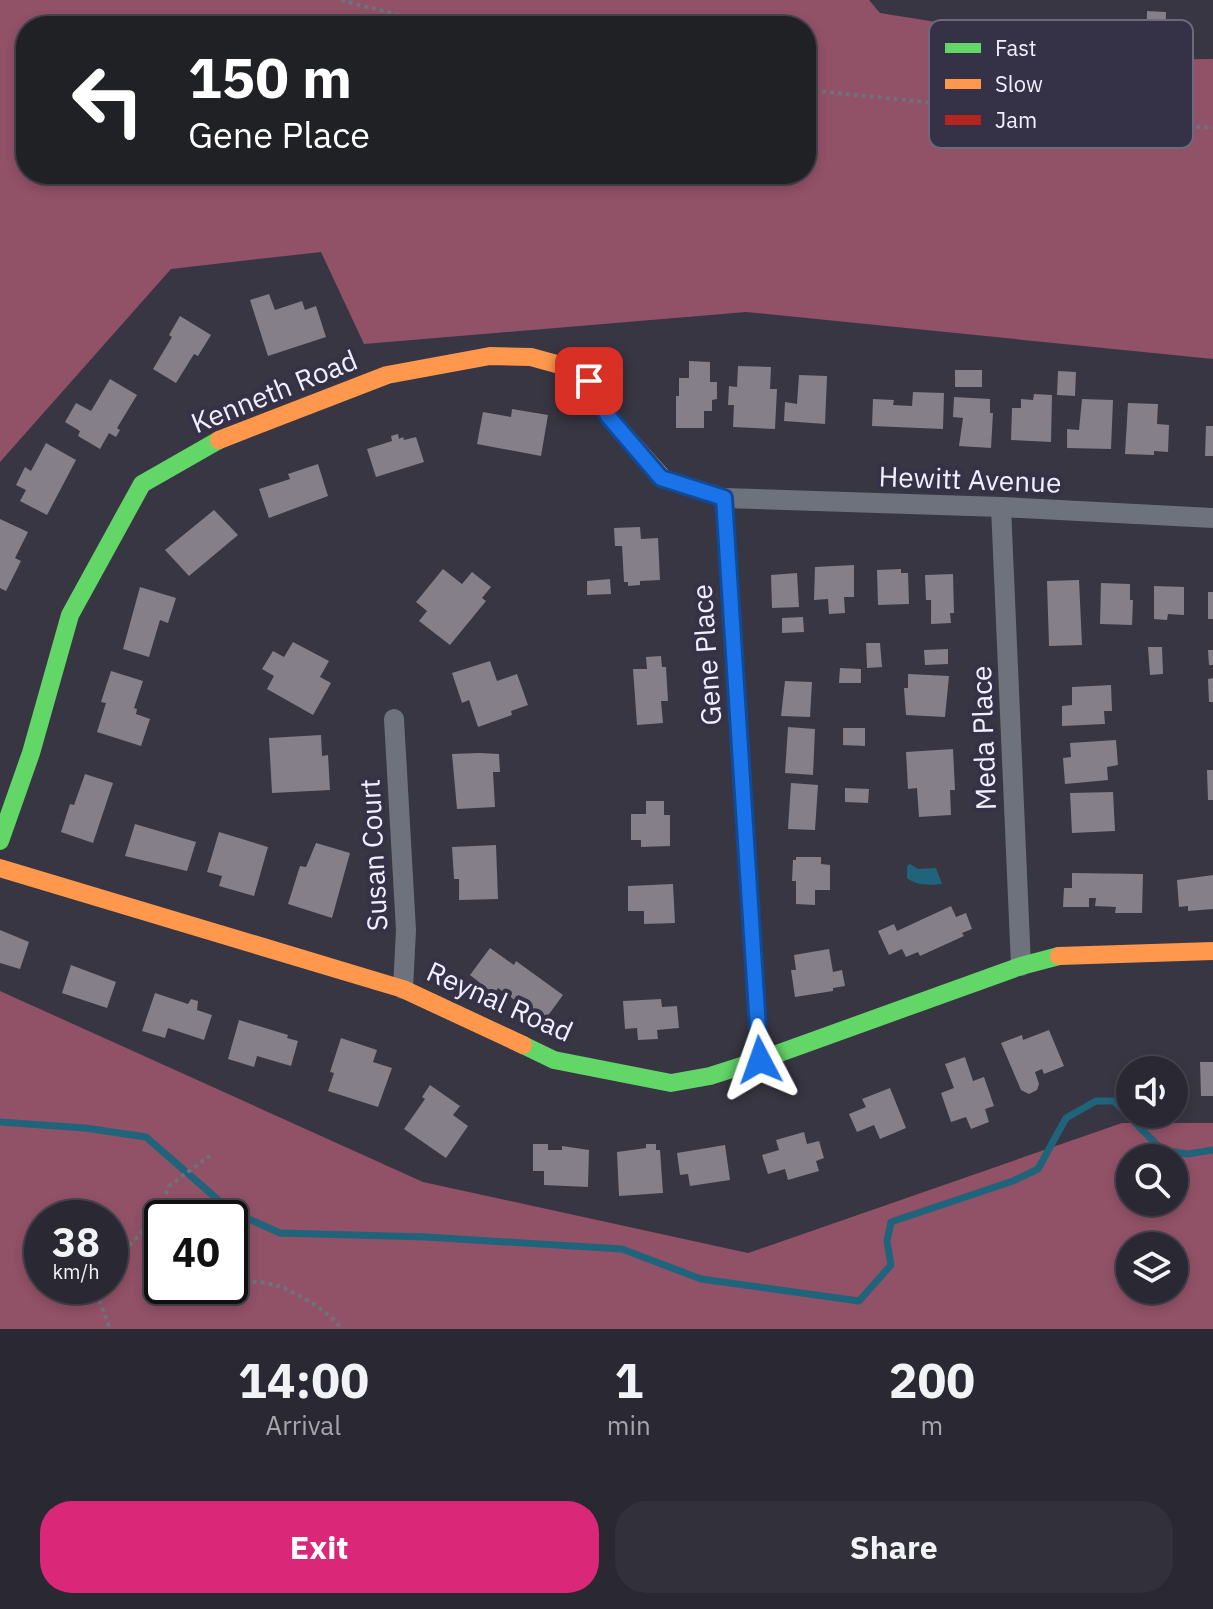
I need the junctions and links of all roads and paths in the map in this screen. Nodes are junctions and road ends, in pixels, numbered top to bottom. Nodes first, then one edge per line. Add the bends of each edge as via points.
1 (341, 0) edge
2 (402, 16) edge
3 (816, 91) edge
4 (929, 101) edge
5 (1193, 126) edge
6 (1213, 128) edge
7 (724, 498) junction
8 (1001, 507) junction
9 (1213, 518) edge
10 (394, 719) dead end
11 (0, 841) edge
12 (0, 868) edge
13 (1213, 951) edge
14 (1021, 966) junction
15 (403, 989) junction
16 (760, 1060) junction
17 (211, 1155) dead end
18 (164, 1200) edge
19 (144, 1230) edge
20 (128, 1247) edge
21 (248, 1281) edge
22 (101, 1304) edge
23 (110, 1329) edge
24 (341, 1329) edge

1 - 2 path
3 - 4 path
5 - 6 path
7 - 8 street, Hewitt Avenue
7 - 11 street, Kenneth Road via 661,478 608,416 589,381 531,357 490,356 387,375 199,449 142,484 70,615
7 - 16 street, Gene Place
8 - 9 street, Hewitt Avenue
8 - 14 street, Meda Place
10 - 15 street, Susan Court via 406,930
12 - 15 street, Reynal Road
13 - 14 street, Reynal Road via 1068,954
14 - 16 street, Reynal Road
15 - 16 street, Reynal Road via 554,1060 637,1078 671,1083
17 - 18 path via 169,1186
19 - 20 path
21 - 24 path via 276,1285 321,1309
22 - 23 path

